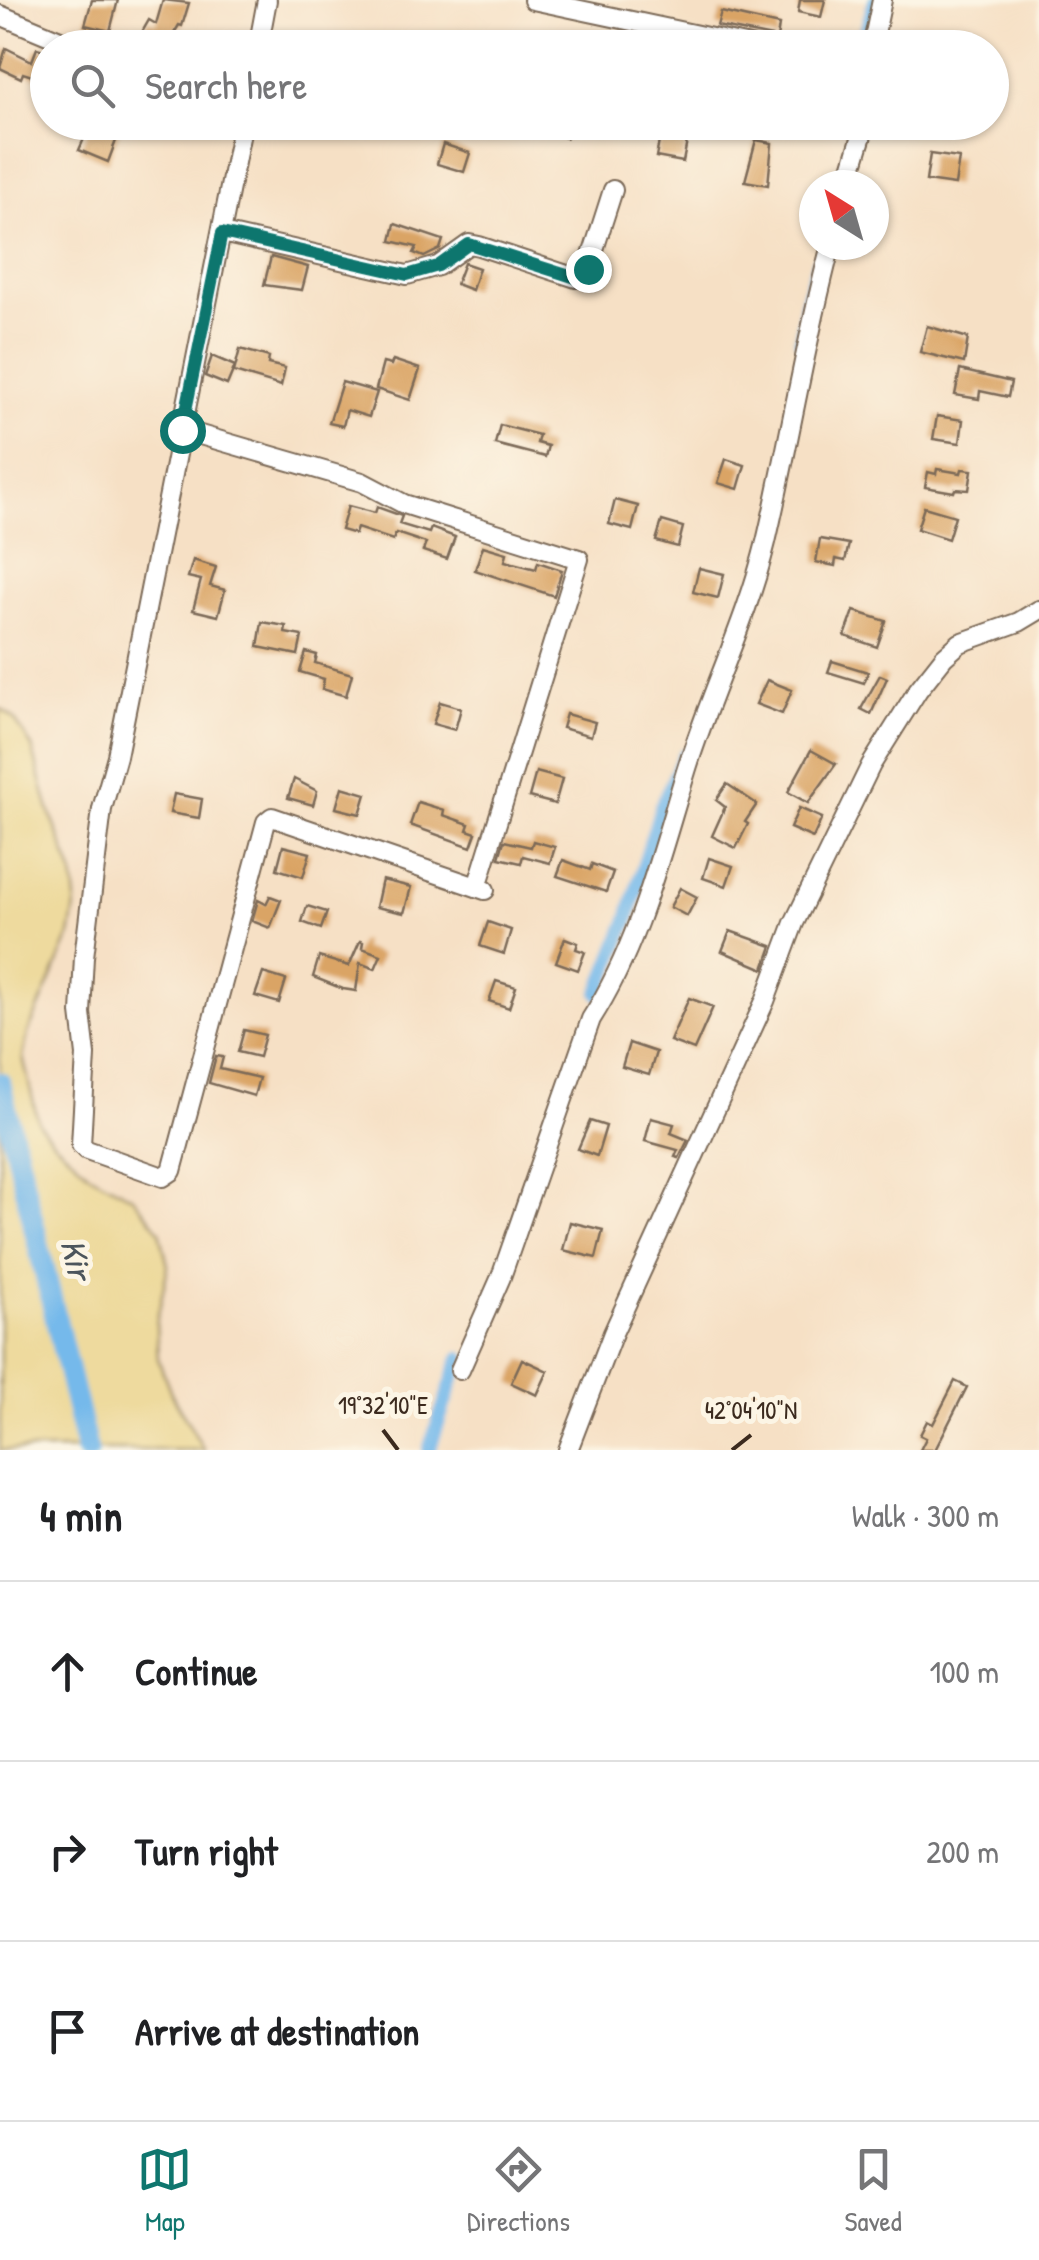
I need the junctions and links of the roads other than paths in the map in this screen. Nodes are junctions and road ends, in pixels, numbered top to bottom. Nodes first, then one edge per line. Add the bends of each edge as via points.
1 (266, 0) edge
2 (533, 0) edge
3 (882, 0) edge
4 (0, 14) edge
5 (37, 30) edge
6 (261, 30) edge
7 (674, 30) edge
8 (876, 30) edge
9 (239, 140) edge
10 (861, 140) edge
11 (852, 170) edge
12 (613, 190) dead end
13 (222, 233) junction
14 (828, 260) edge
15 (182, 430) junction
16 (1039, 610) edge
17 (460, 1370) dead end
18 (568, 1450) edge

1 - 6 street
2 - 7 street
3 - 8 street
4 - 5 street
9 - 13 street
10 - 11 street
12 - 13 street via 588,269 576,278 469,244 438,266 407,275
13 - 15 street
14 - 17 street via 765,544 659,869 590,1020 502,1277
15 - 15 street via 362,482 404,504 579,559 481,889 272,817 266,822 172,1171 163,1177 81,1144 81,1013 102,809
16 - 18 street via 944,657 871,764 794,923

